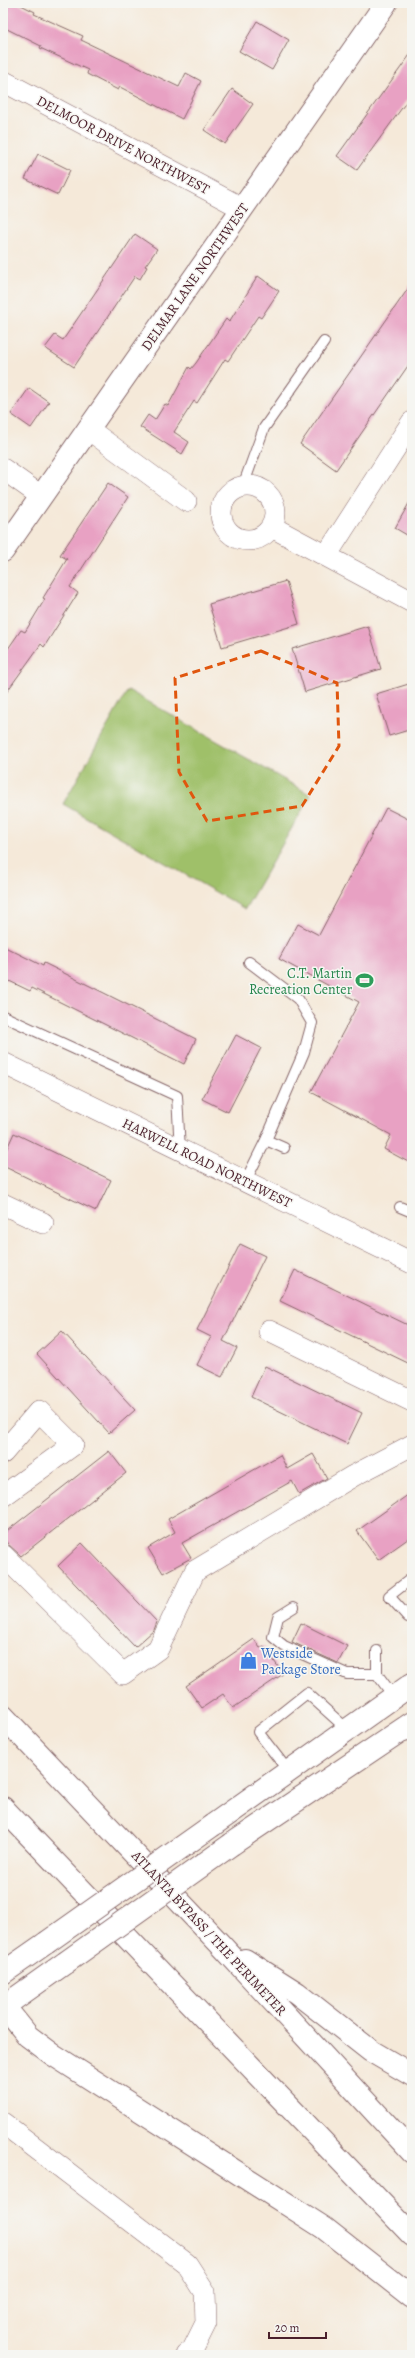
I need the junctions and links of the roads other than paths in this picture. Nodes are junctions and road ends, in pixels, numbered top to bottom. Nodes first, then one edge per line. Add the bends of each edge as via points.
1 (386, 3) edge
2 (3, 81) edge
3 (242, 208) junction
4 (324, 342) dead end
5 (412, 422) edge
6 (88, 429) junction
7 (3, 470) edge
8 (243, 486) junction
9 (41, 496) junction
10 (186, 501) dead end
11 (272, 527) junction
12 (3, 551) edge
13 (326, 556) junction
14 (412, 602) edge
15 (249, 962) dead end
16 (3, 1016) edge
17 (3, 1063) edge
18 (266, 1140) junction
19 (284, 1148) dead end
20 (180, 1150) junction
21 (245, 1182) junction
22 (3, 1204) edge
23 (400, 1207) dead end
24 (412, 1212) edge
25 (43, 1223) dead end
26 (412, 1263) edge
27 (269, 1331) dead end
28 (412, 1401) edge
29 (412, 1445) edge
30 (3, 1453) edge
31 (3, 1496) edge
32 (3, 1555) edge
33 (412, 1578) edge
34 (294, 1607) dead end
35 (412, 1616) edge
36 (377, 1651) dead end
37 (377, 1674) junction
38 (412, 1684) edge
39 (394, 1697) junction
40 (3, 1716) edge
41 (409, 1727) edge
42 (348, 1730) junction
43 (289, 1772) junction
44 (3, 1800) edge
45 (3, 1808) edge
46 (52, 1858) junction
47 (220, 1944) junction
48 (3, 1973) edge
49 (3, 2006) edge
50 (412, 2075) edge
51 (3, 2123) edge
52 (412, 2152) edge
53 (412, 2235) edge
54 (412, 2297) edge
55 (186, 2355) edge

1 - 3 main road, DELMAR LANE NORTHWEST
2 - 3 street, DELMOOR DRIVE NORTHWEST
3 - 6 main road, DELMAR LANE NORTHWEST
4 - 8 lane via 264,428
5 - 13 street
6 - 9 main road, DELMAR LANE NORTHWEST
6 - 10 street
7 - 9 street
8 - 11 street via 253,486 268,494 275,510
8 - 11 street via 234,490 222,504 222,523 227,531 242,540 251,541
9 - 12 main road, DELMAR LANE NORTHWEST
11 - 13 street
13 - 14 street
15 - 18 lane via 298,999 312,1022 304,1052
16 - 20 lane via 177,1096
17 - 20 street, HARWELL ROAD NORTHWEST
18 - 19 lane
18 - 21 lane
20 - 21 street, HARWELL ROAD NORTHWEST
21 - 26 street, HARWELL ROAD NORTHWEST
22 - 25 street
23 - 24 lane
27 - 28 street
29 - 32 street via 353,1476 195,1571 158,1649 123,1674
30 - 31 street via 39,1410 73,1444
33 - 35 lane via 389,1596 408,1617
34 - 37 lane via 278,1617 273,1637 284,1646 346,1674
36 - 37 lane
37 - 39 lane
38 - 39 main road
39 - 42 main road
40 - 47 main road, ATLANTA BYPASS / THE PERIMETER
41 - 49 main road, bridge via 232,1844
42 - 43 main road
42 - 43 lane via 307,1693 258,1732
43 - 48 main road, bridge
44 - 46 main road
45 - 46 main road
46 - 53 main road
47 - 50 main road via 297,1993 371,2051
47 - 52 main road, ATLANTA BYPASS / THE PERIMETER
49 - 54 main road via 28,2036 52,2054 324,2228
51 - 55 street via 187,2264 205,2292 206,2323 193,2349

